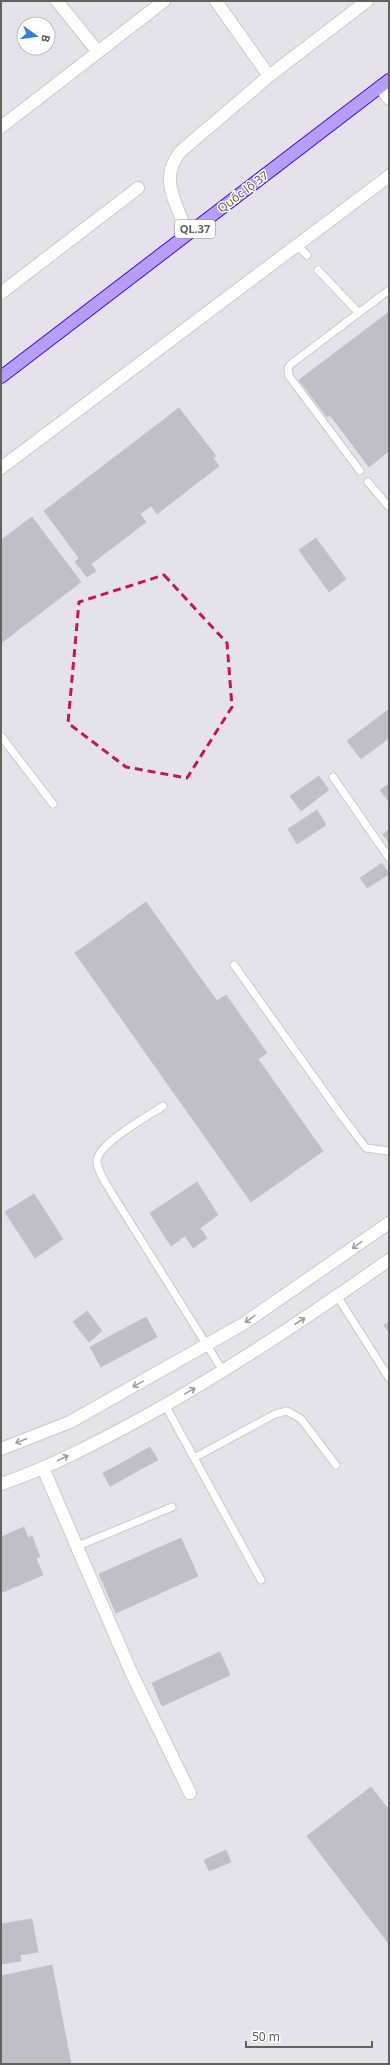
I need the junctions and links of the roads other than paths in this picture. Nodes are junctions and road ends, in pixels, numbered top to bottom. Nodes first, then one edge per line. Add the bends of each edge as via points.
1 (57, 1) edge
2 (164, 1) edge
3 (216, 1) edge
4 (368, 1) edge
5 (98, 52) junction
6 (269, 76) junction
7 (384, 84) edge
8 (389, 98) edge
9 (1, 127) edge
10 (389, 176) edge
11 (138, 188) dead end
12 (182, 220) dead end
13 (297, 245) junction
14 (307, 255) dead end
15 (318, 270) dead end
16 (389, 290) edge
17 (1, 292) edge
18 (358, 312) junction
19 (1, 377) edge
20 (1, 468) edge
21 (360, 471) dead end
22 (368, 482) dead end
23 (389, 507) edge
24 (1, 736) edge
25 (333, 777) dead end
26 (53, 804) dead end
27 (389, 858) edge
28 (234, 965) dead end
29 (164, 1106) dead end
30 (389, 1151) edge
31 (389, 1223) edge
32 (389, 1260) edge
33 (337, 1296) junction
34 (207, 1344) junction
35 (223, 1371) junction
36 (389, 1378) edge
37 (165, 1405) junction
38 (1, 1449) edge
39 (194, 1458) junction
40 (336, 1465) dead end
41 (43, 1468) junction
42 (1, 1484) edge
43 (172, 1507) dead end
44 (78, 1546) junction
45 (261, 1580) dead end
46 (190, 1793) dead end

1 - 5 street
2 - 5 street
3 - 6 street
4 - 6 street
5 - 9 street
6 - 12 street via 173,160 171,193
7 - 8 street
7 - 19 highway, Quốc lộ 37 / QL.37
10 - 13 street
11 - 17 street
13 - 14 lane
13 - 20 street
15 - 18 lane
16 - 18 lane
18 - 21 lane via 291,364 288,372
22 - 23 lane
24 - 26 lane
25 - 27 lane
28 - 30 lane via 366,1148
29 - 34 lane via 99,1152 97,1160 99,1171 111,1192
31 -> 34 street via 243,1324
32 - 33 street
35 -> 33 street
33 - 36 lane
34 - 35 lane
34 -> 38 street via 70,1422
37 -> 35 street
37 - 39 lane
41 -> 37 street via 106,1438
39 - 40 lane via 275,1414 287,1412 301,1419
39 - 45 lane
41 - 42 street
41 - 44 street
43 - 44 lane
44 - 46 street via 132,1672

